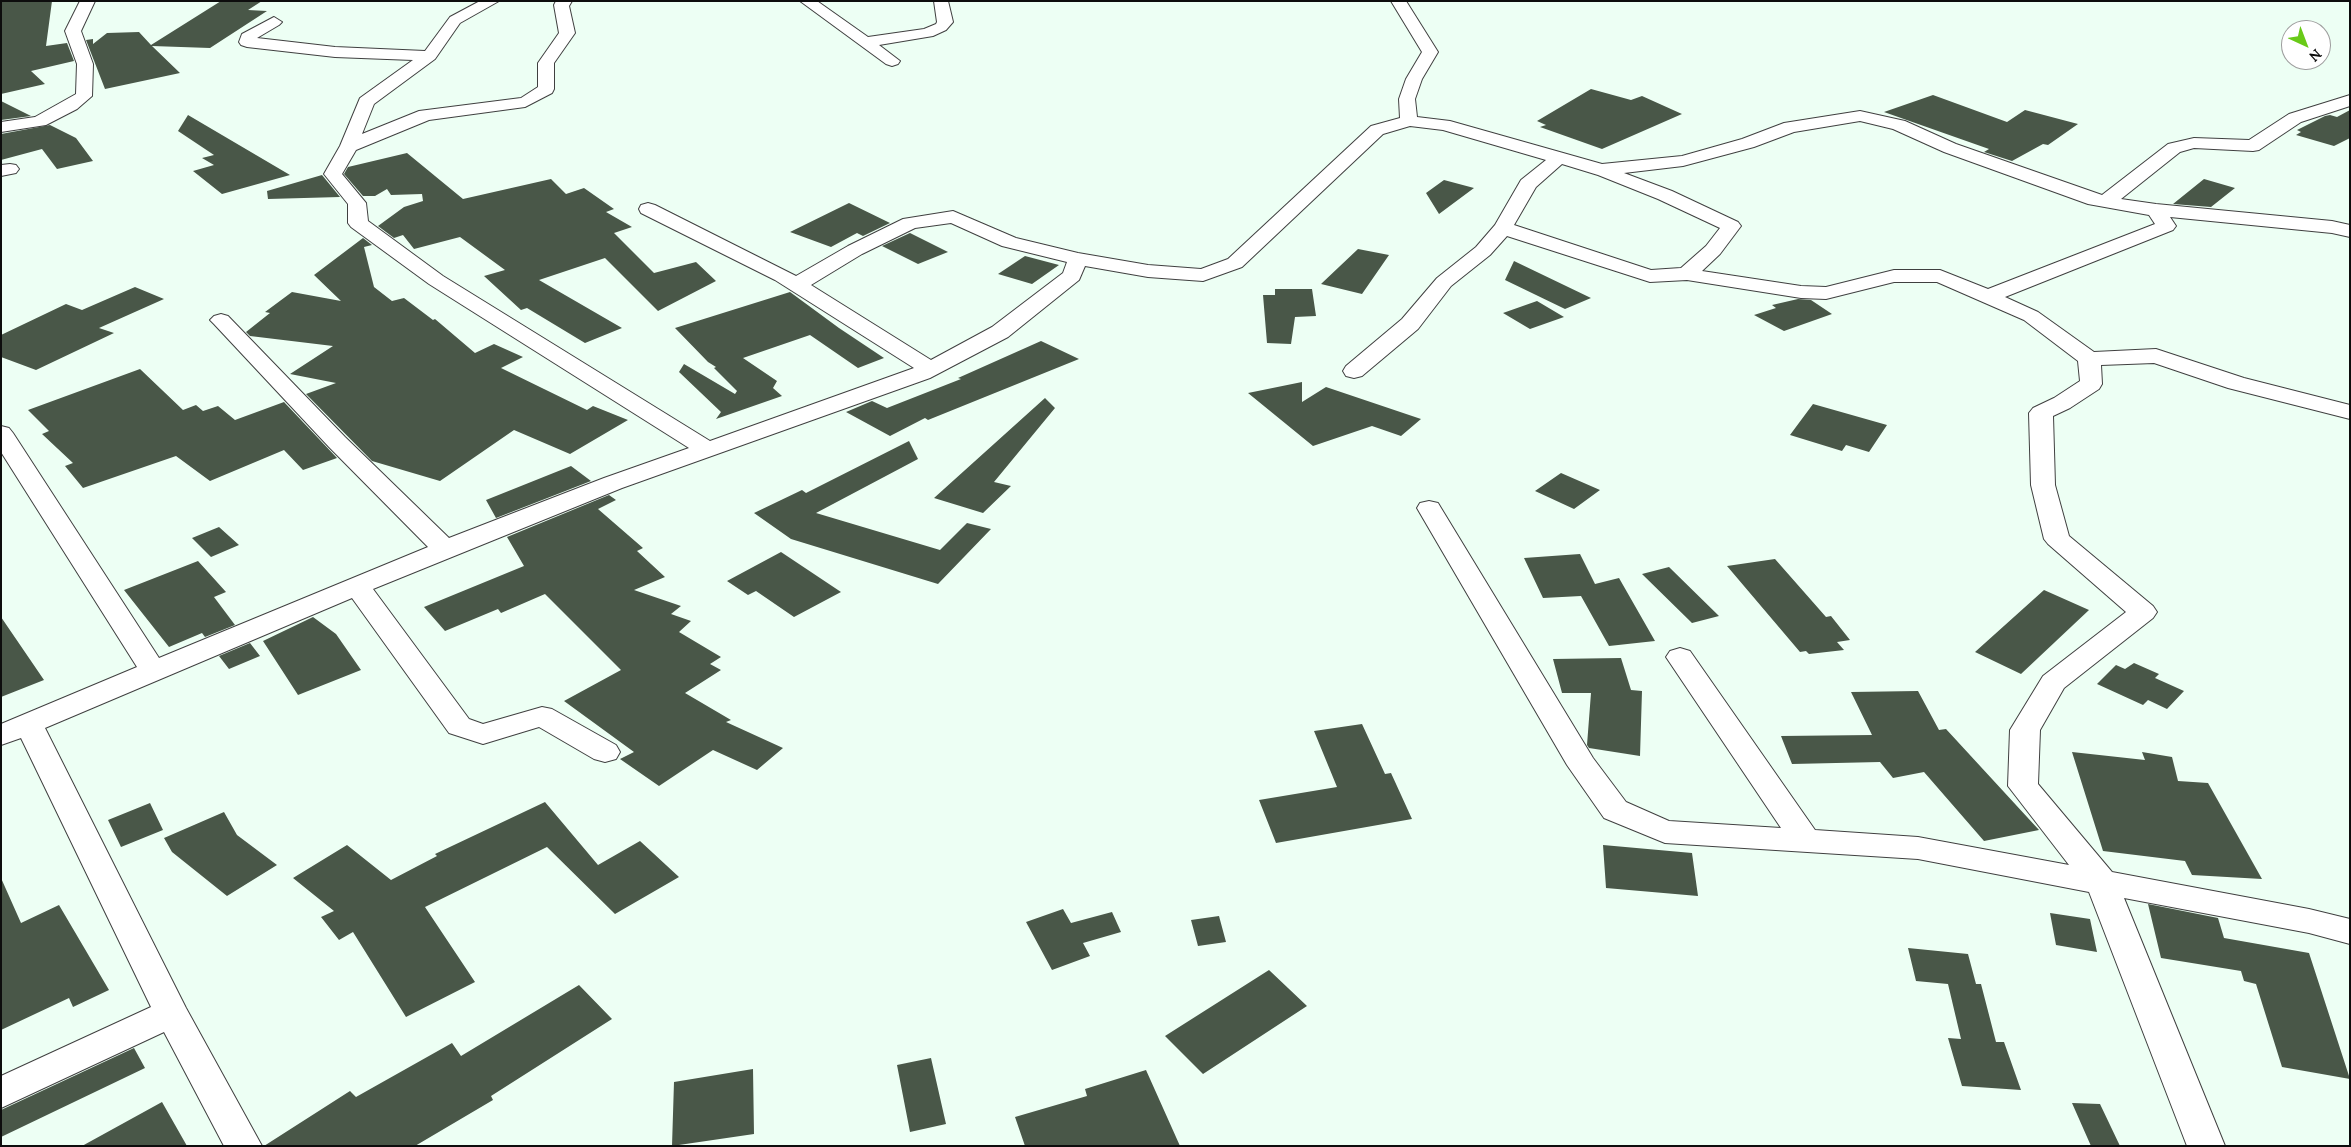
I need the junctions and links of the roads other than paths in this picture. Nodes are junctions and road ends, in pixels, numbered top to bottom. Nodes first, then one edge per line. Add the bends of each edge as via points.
1 (88, 1) edge
2 (492, 1) edge
3 (565, 1) edge
4 (807, 1) edge
5 (941, 1) edge
6 (1398, 1) edge
7 (274, 22) dead end
8 (865, 42) junction
9 (429, 56) junction
10 (892, 61) dead end
11 (2350, 100) edge
12 (1409, 121) junction
13 (1, 126) edge
14 (349, 146) junction
15 (1560, 157) junction
16 (1595, 169) junction
17 (1540, 172) junction
18 (2105, 202) junction
19 (648, 209) dead end
20 (2156, 210) junction
21 (1502, 228) junction
22 (2350, 231) edge
23 (1078, 259) junction
24 (1687, 274) junction
25 (796, 285) junction
26 (1987, 297) junction
27 (221, 320) dead end
28 (2089, 359) junction
29 (928, 367) junction
30 (1354, 370) dead end
31 (2350, 412) edge
32 (1, 433) edge
33 (707, 449) junction
34 (1429, 508) dead end
35 (445, 549) junction
36 (357, 586) junction
37 (1680, 657) dead end
38 (154, 672) junction
39 (15, 730) edge
40 (605, 752) dead end
41 (1805, 840) junction
42 (2102, 883) junction
43 (2350, 932) edge
44 (171, 1012) junction
45 (1, 1092) edge
46 (243, 1146) edge
47 (2206, 1146) edge

1 - 13 street via 73,31 85,64 84,96 40,121
2 - 9 street via 455,20
3 - 14 street via 561,5 567,33 546,63 546,89 525,102 425,115
4 - 8 street
5 - 8 street via 945,22 941,27 928,33
6 - 12 street via 1430,52 1407,99
7 - 9 street via 248,37 247,42 335,52
8 - 10 street
9 - 14 street via 366,102
11 - 18 street via 2295,118 2253,146 2194,142 2174,148
12 - 15 street via 1444,125
12 - 23 street via 1377,130 1235,263 1203,276 1148,272
14 - 33 street via 333,174 358,203 358,223 436,280
15 - 16 street
15 - 17 street
16 - 17 street
16 - 18 street via 1683,161 1748,143 1790,127 1860,116 1899,125 1950,148
16 - 24 street via 1665,195 1731,226 1713,250
17 - 21 street via 1528,184
18 - 20 street
19 - 25 street
20 - 22 street
20 - 26 street via 2166,226
21 - 24 street via 1650,276
21 - 30 street via 1483,251 1444,282 1410,324
23 - 25 street via 1009,242 953,217 910,223 855,250
23 - 29 street via 1072,276 1000,332 933,368
24 - 26 street via 1826,293 1894,276 1940,276
25 - 29 street
26 - 28 street via 2031,316
27 - 35 street
28 - 31 street via 2156,356 2236,383
28 - 42 street via 2091,384 2041,413 2043,485 2056,538 2143,612 2053,682 2025,730 2023,786
29 - 33 street via 922,373
32 - 38 street
33 - 35 street via 613,482
34 - 41 street via 1582,765 1615,810 1665,832
35 - 36 street
36 - 38 street
36 - 40 street via 459,726 483,734 542,716
37 - 41 street
38 - 39 street
39 - 44 street
41 - 42 street via 1918,848
42 - 43 street via 2309,921
42 - 47 street
44 - 45 street
44 - 46 street

